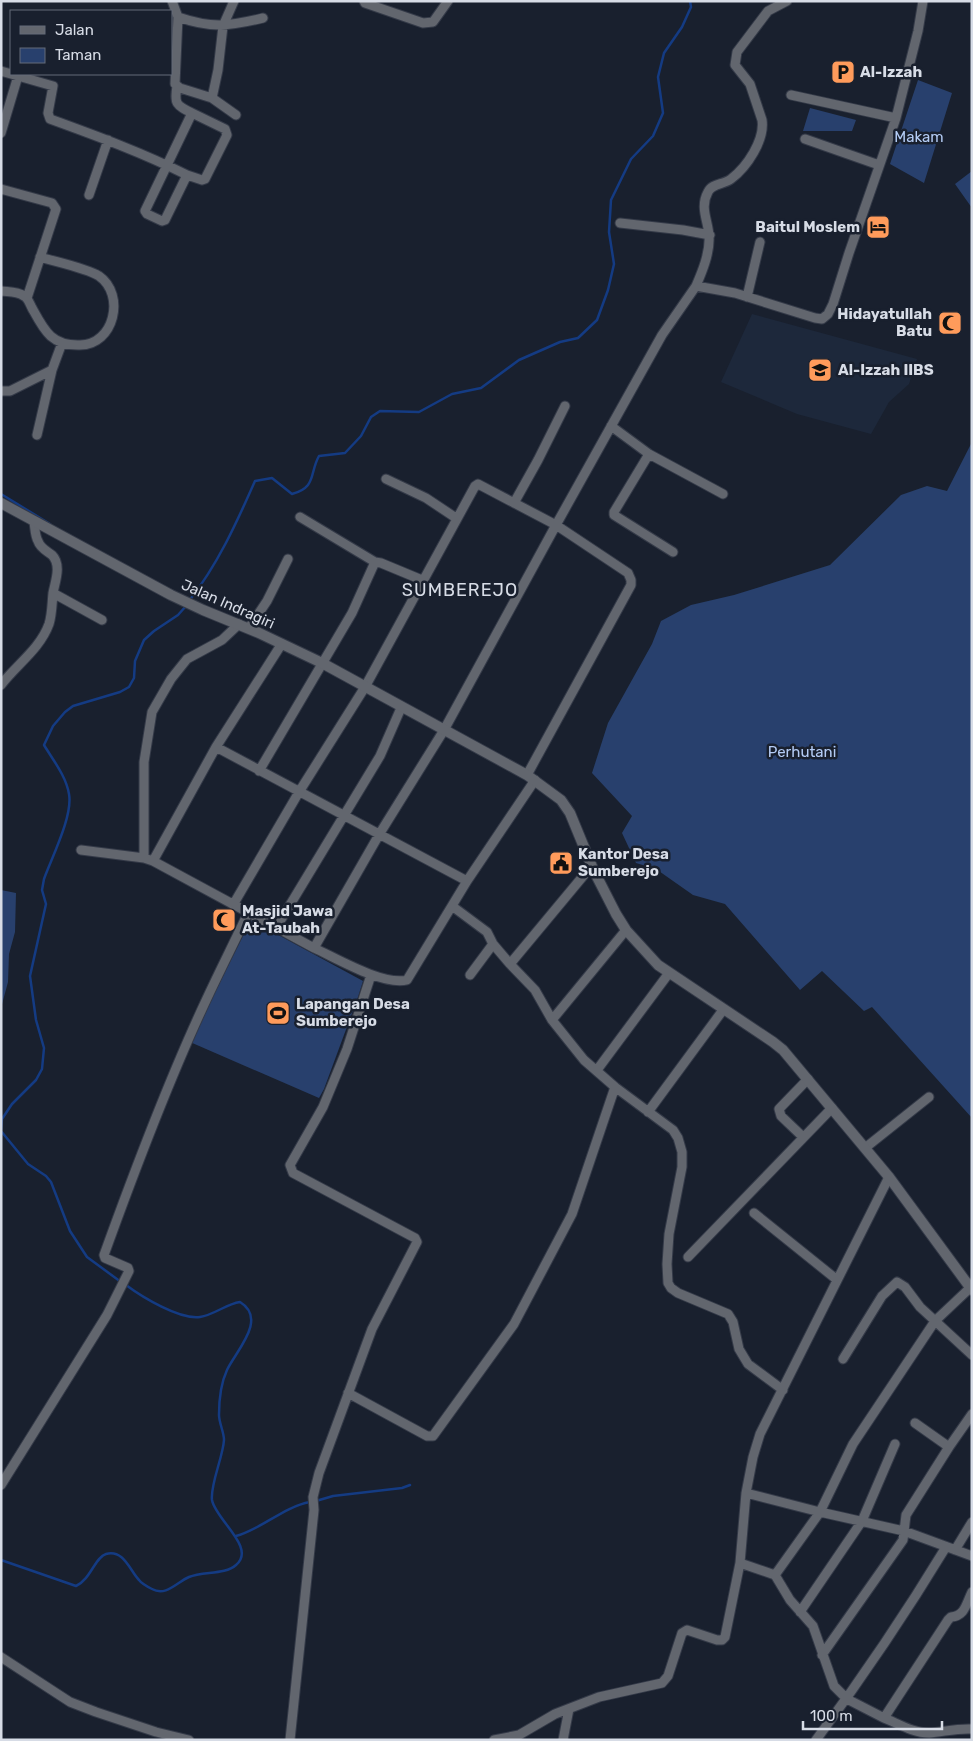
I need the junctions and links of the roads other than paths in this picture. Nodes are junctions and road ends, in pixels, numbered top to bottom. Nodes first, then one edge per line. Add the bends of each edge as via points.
1 (172, 1) edge
2 (234, 1) edge
3 (364, 1) edge
4 (448, 1) edge
5 (787, 1) edge
6 (923, 1) edge
7 (178, 17) junction
8 (263, 18) dead end
9 (224, 26) junction
10 (15, 75) edge
11 (18, 76) junction
12 (177, 86) junction
13 (791, 95) dead end
14 (212, 98) junction
15 (192, 113) junction
16 (236, 115) dead end
17 (896, 118) junction
18 (1, 133) edge
19 (805, 139) dead end
20 (108, 140) junction
21 (879, 164) junction
22 (167, 165) junction
23 (187, 175) junction
24 (1, 189) edge
25 (89, 195) dead end
26 (620, 223) dead end
27 (710, 235) junction
28 (760, 242) dead end
29 (40, 257) junction
30 (696, 286) junction
31 (1, 291) edge
32 (747, 296) junction
33 (26, 298) junction
34 (62, 343) junction
35 (52, 370) junction
36 (1, 390) edge
37 (565, 406) dead end
38 (611, 426) junction
39 (36, 435) dead end
40 (649, 454) junction
41 (386, 480) dead end
42 (723, 494) dead end
43 (514, 503) junction
44 (1, 504) edge
45 (300, 517) dead end
46 (456, 518) junction
47 (34, 522) junction
48 (556, 525) junction
49 (673, 552) dead end
50 (288, 559) dead end
51 (374, 562) junction
52 (422, 580) junction
53 (53, 593) junction
54 (102, 620) dead end
55 (244, 626) junction
56 (281, 645) junction
57 (322, 663) junction
58 (1, 685) edge
59 (365, 687) junction
60 (401, 708) junction
61 (444, 730) junction
62 (216, 747) junction
63 (259, 771) junction
64 (531, 778) junction
65 (299, 792) junction
66 (345, 815) junction
67 (380, 833) junction
68 (81, 850) dead end
69 (149, 860) junction
70 (584, 875) dead end
71 (467, 880) junction
72 (234, 905) junction
73 (452, 906) junction
74 (248, 913) junction
75 (276, 928) junction
76 (626, 930) junction
77 (493, 944) junction
78 (314, 948) junction
79 (510, 964) junction
80 (669, 973) junction
81 (371, 975) junction
82 (470, 975) dead end
83 (723, 1010) junction
84 (552, 1020) junction
85 (597, 1070) junction
86 (808, 1079) junction
87 (616, 1087) junction
88 (929, 1097) dead end
89 (832, 1108) junction
90 (648, 1112) junction
91 (803, 1138) junction
92 (865, 1148) junction
93 (889, 1177) junction
94 (754, 1212) dead end
95 (688, 1257) dead end
96 (836, 1280) junction
97 (971, 1289) edge
98 (935, 1322) junction
99 (972, 1355) edge
100 (843, 1359) dead end
101 (783, 1390) junction
102 (348, 1393) junction
103 (972, 1414) edge
104 (915, 1423) dead end
105 (895, 1444) dead end
106 (949, 1446) junction
107 (1, 1485) edge
108 (746, 1493) junction
109 (820, 1512) junction
110 (862, 1521) junction
111 (972, 1522) edge
112 (904, 1531) junction
113 (951, 1549) junction
114 (972, 1556) edge
115 (740, 1563) junction
116 (775, 1575) junction
117 (972, 1592) edge
118 (800, 1612) junction
119 (822, 1655) junction
120 (1, 1657) edge
121 (847, 1699) junction
122 (569, 1708) junction
123 (884, 1718) junction
124 (972, 1729) edge
125 (188, 1740) edge
126 (290, 1740) edge
127 (494, 1740) edge
128 (563, 1740) edge
129 (816, 1740) edge

1 - 7 street
2 - 9 street
3 - 4 street via 422,23 432,22
5 - 27 street via 768,11 736,52 735,65 750,84 763,126 759,143 742,169 709,190 704,205
6 - 17 street
7 - 9 street
7 - 12 street
8 - 9 street
9 - 14 street
10 - 11 street
11 - 18 street
11 - 20 street via 52,86 50,119
12 - 14 street
12 - 15 street via 176,103
13 - 17 street
14 - 16 street
15 - 22 street
15 - 23 street via 227,134 205,179
17 - 21 street
19 - 21 street
20 - 22 street
20 - 25 street
21 - 32 street via 828,314 822,319 815,318
22 - 23 street
22 - 23 street via 145,211 147,214 165,220
24 - 29 street via 55,206
26 - 27 street
27 - 30 street
28 - 32 street
29 - 33 street
29 - 34 street via 98,276 113,295 113,316 103,335 82,346
30 - 32 street
30 - 38 street via 662,335
31 - 33 street via 16,292
33 - 34 street via 45,332
34 - 35 street
35 - 36 street via 10,391
35 - 39 street
37 - 43 street
38 - 40 street
38 - 48 street
40 - 42 street
40 - 49 street via 614,515
41 - 46 street via 426,498
43 - 46 street via 478,484
43 - 48 street
44 - 47 street, Jalan Indragiri
45 - 51 street
46 - 52 street
47 - 53 street via 41,547 57,565
47 - 55 street, Jalan Indragiri via 171,595
48 - 61 street
48 - 64 street via 628,574 632,580
50 - 55 street via 267,601
51 - 52 street
51 - 57 street via 352,613
52 - 59 street
53 - 54 street
53 - 58 street via 47,627 31,653
55 - 56 street, Jalan Indragiri
55 - 69 street via 187,659 171,678 152,712 144,762
56 - 57 street, Jalan Indragiri
56 - 62 street
57 - 59 street, Jalan Indragiri
57 - 63 street
59 - 60 street, Jalan Indragiri
59 - 65 street
60 - 61 street, Jalan Indragiri
60 - 66 street via 380,756
61 - 64 street, Jalan Indragiri
61 - 67 street
62 - 63 street
62 - 69 street
63 - 65 street
64 - 71 street
64 - 76 street, Jalan Indragiri via 560,800 570,813 593,869
65 - 66 street
65 - 72 street
66 - 67 street
66 - 75 street
67 - 71 street
67 - 78 street
68 - 69 street
69 - 72 street
70 - 79 street
71 - 73 street
72 - 74 street
73 - 77 street via 487,932
73 - 81 street via 407,980 400,982
74 - 75 street
74 - 107 street via 185,1048 104,1255 104,1258 128,1268 127,1275 107,1315
75 - 78 street
76 - 80 street, Jalan Indragiri via 648,956
76 - 84 street
77 - 79 street
77 - 82 street
78 - 81 street
79 - 84 street via 535,990
80 - 83 street, Jalan Indragiri
80 - 85 street
81 - 102 street via 324,1107 290,1165 293,1173 417,1240 372,1329
83 - 86 street, Jalan Indragiri via 783,1050
83 - 90 street
84 - 85 street via 584,1060
85 - 87 street
86 - 89 street, Jalan Indragiri
86 - 91 street via 779,1109 781,1116
87 - 90 street
87 - 102 street via 572,1214 514,1324 433,1436 427,1436
88 - 92 street
89 - 91 street
89 - 92 street, Jalan Indragiri
90 - 101 street via 673,1130 682,1152 669,1234 668,1283 678,1293 728,1314 739,1349 748,1364
91 - 95 street
92 - 93 street, Jalan Indragiri
93 - 96 street
93 - 97 street, Jalan Indragiri
94 - 96 street
96 - 101 street
97 - 98 street
98 - 99 street
98 - 100 street via 897,1282 882,1296
98 - 109 street via 854,1444
101 - 108 street via 760,1434
102 - 126 street via 318,1473 313,1502
103 - 106 street
104 - 106 street
105 - 110 street
106 - 112 street via 906,1515
108 - 109 street
108 - 115 street
109 - 110 street
109 - 116 street
110 - 112 street
110 - 118 street
111 - 113 street
112 - 113 street
112 - 119 street via 903,1540
113 - 114 street
113 - 121 street
115 - 116 street
115 - 122 street via 726,1634 722,1640 684,1631 668,1676 662,1683 599,1697
116 - 118 street
117 - 123 street via 962,1613 948,1620
118 - 119 street via 813,1626
119 - 121 street via 834,1686
120 - 125 street via 70,1702
121 - 123 street
121 - 129 street
122 - 127 street via 519,1735
122 - 128 street
123 - 124 street via 928,1733

